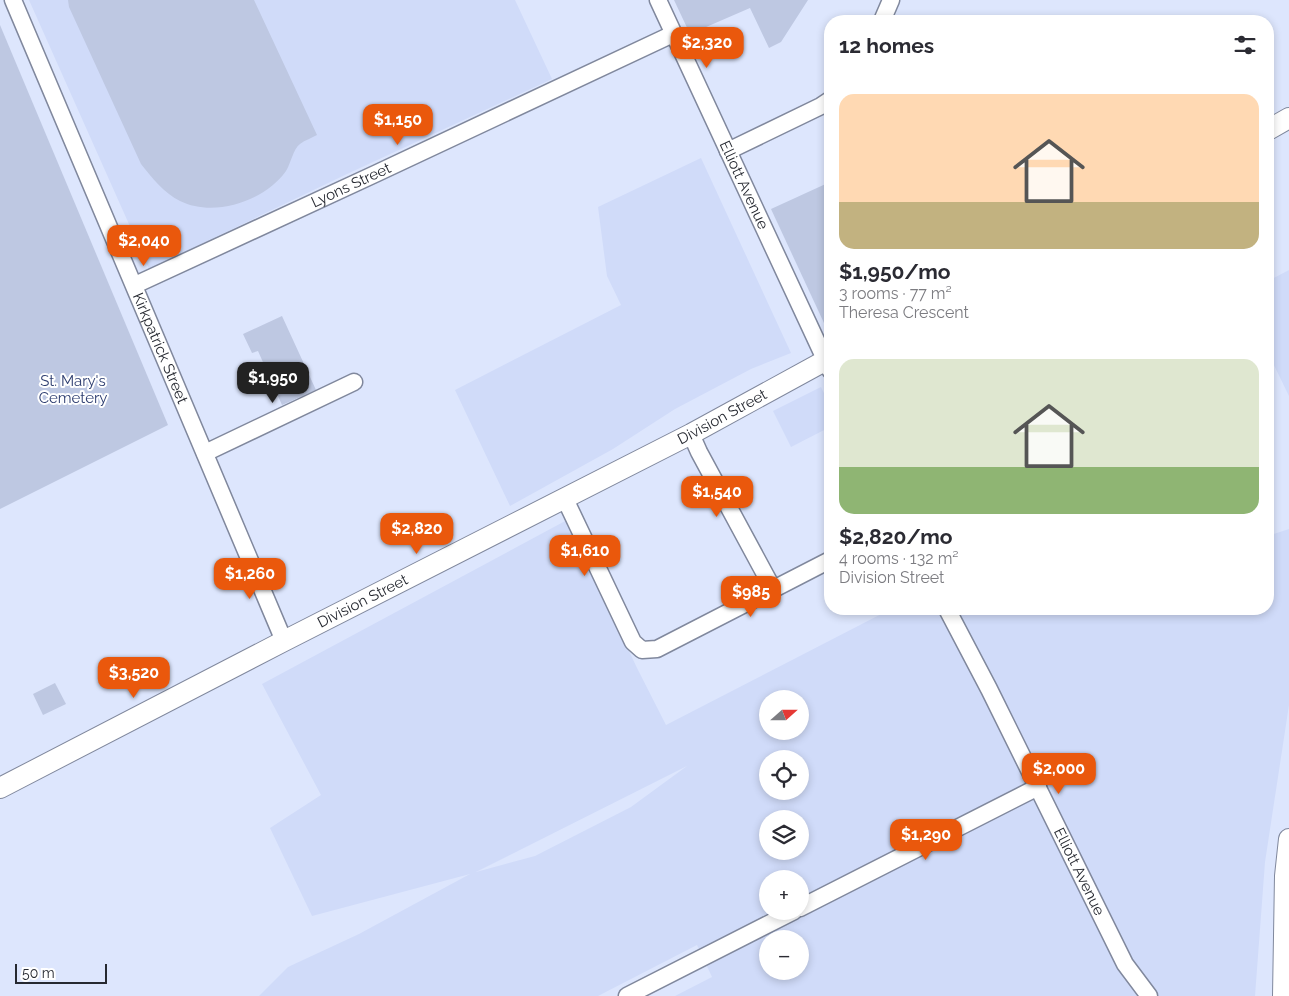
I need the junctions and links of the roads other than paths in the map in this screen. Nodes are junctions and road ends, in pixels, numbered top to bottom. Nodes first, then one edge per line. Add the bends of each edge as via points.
1 (13, 0) edge
2 (658, 0) edge
3 (891, 0) edge
4 (885, 15) edge
5 (674, 34) junction
6 (824, 104) edge
7 (1289, 118) edge
8 (1274, 127) edge
9 (728, 151) junction
10 (135, 285) junction
11 (824, 352) edge
12 (824, 365) edge
13 (354, 382) dead end
14 (692, 434) junction
15 (205, 453) junction
16 (565, 499) junction
17 (824, 563) edge
18 (772, 589) junction
19 (950, 615) edge
20 (284, 641) junction
21 (1038, 787) junction
22 (0, 788) edge
23 (1289, 839) edge
24 (809, 903) edge
25 (776, 920) edge
26 (628, 996) edge
27 (1149, 996) edge
28 (1283, 996) edge

1 - 10 street, Kirkpatrick Street
2 - 5 street, Elliott Avenue
3 - 4 street
5 - 9 street, Elliott Avenue
5 - 10 street, Lyons Street
6 - 9 street
7 - 8 main road
9 - 11 street, Elliott Avenue
10 - 15 street, Kirkpatrick Street
12 - 14 main road, Division Street
13 - 15 street
14 - 16 main road, Division Street
14 - 18 street
15 - 20 street, Kirkpatrick Street
16 - 18 street via 633,642 642,650 657,649
16 - 20 main road, Division Street
17 - 18 street
19 - 21 street, Elliott Avenue
20 - 22 main road, Division Street
21 - 24 street
21 - 27 street, Elliott Avenue via 1125,964
23 - 28 main road via 1284,876
25 - 26 street

